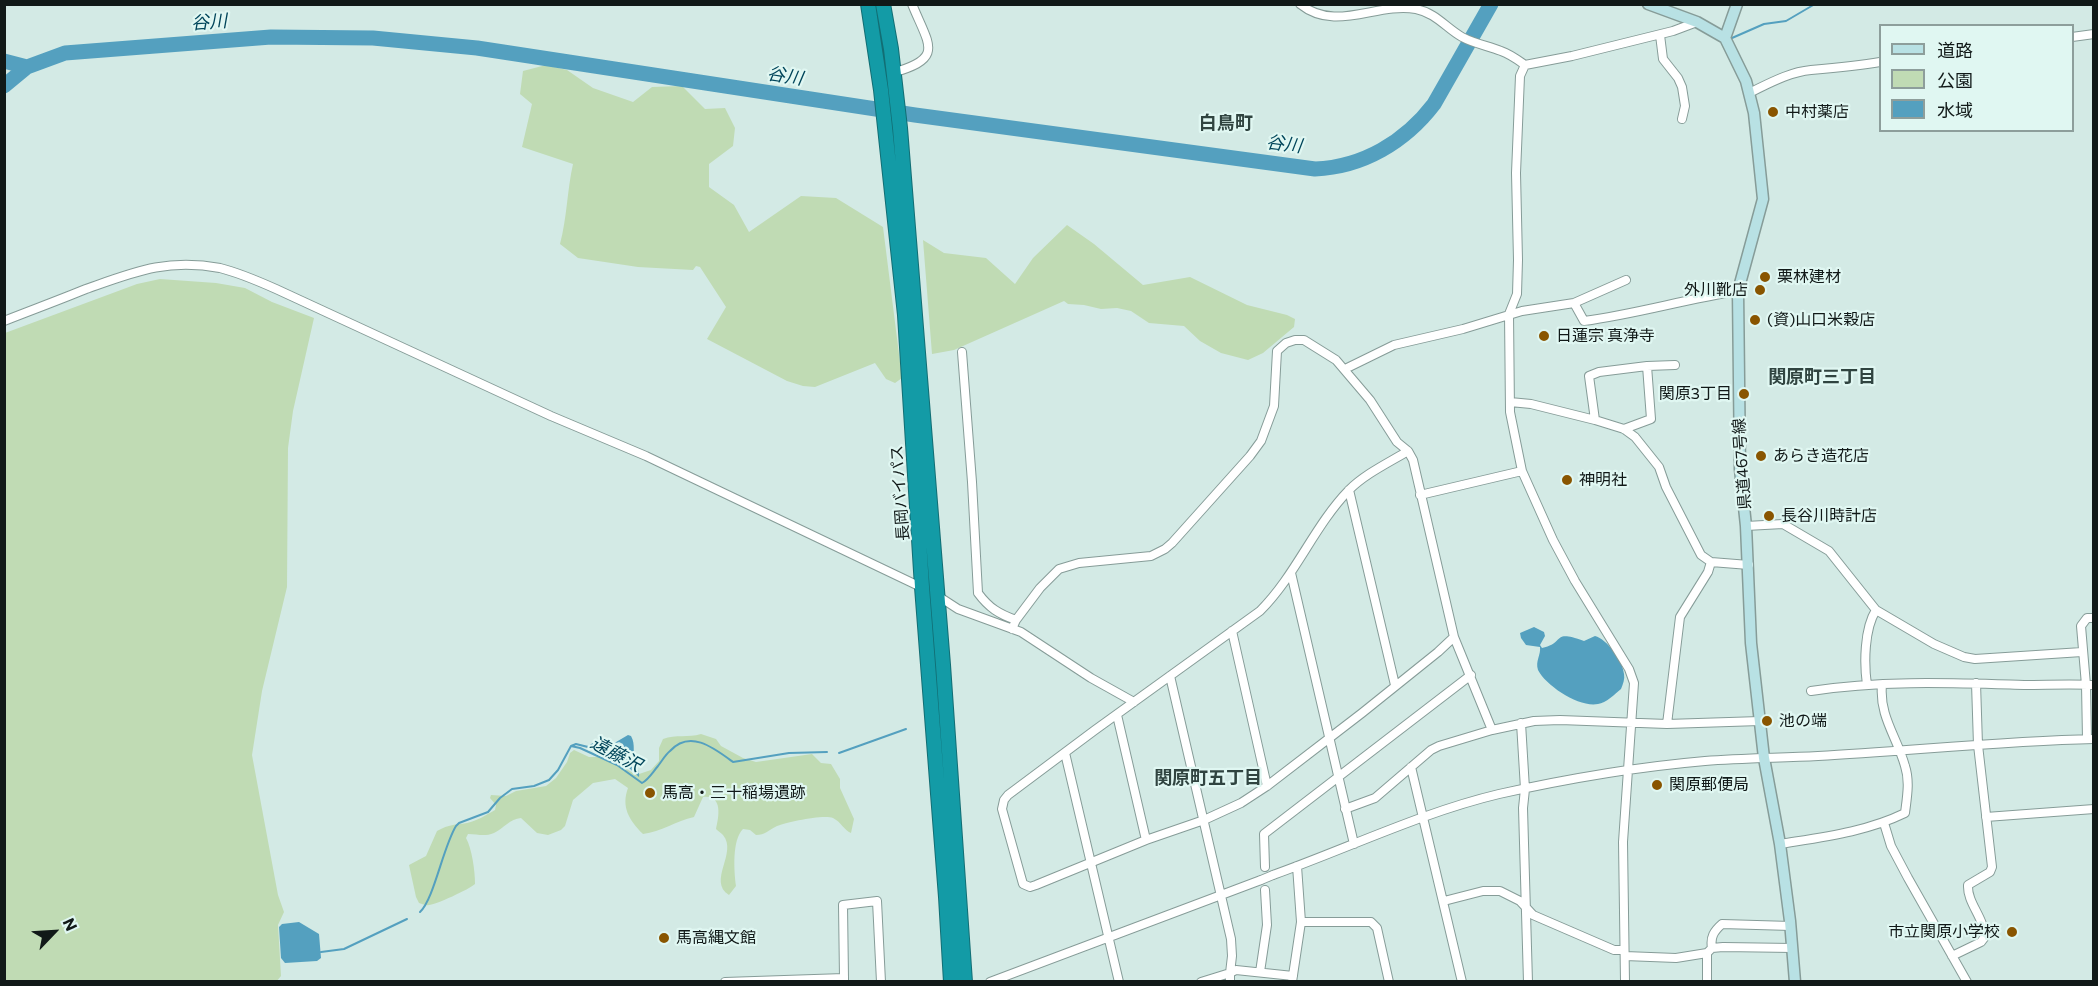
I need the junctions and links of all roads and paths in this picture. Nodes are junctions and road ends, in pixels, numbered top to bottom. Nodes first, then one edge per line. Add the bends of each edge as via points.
1 (866, 4) edge
2 (883, 4) edge
3 (912, 4) edge
4 (1300, 4) edge
5 (1648, 4) edge
6 (1737, 4) edge
7 (1697, 22) junction
8 (1660, 34) junction
9 (2094, 34) edge
10 (2074, 37) edge
11 (1725, 38) junction
12 (1879, 62) edge
13 (1525, 65) junction
14 (891, 73) junction
15 (1749, 93) junction
16 (1682, 119) dead end
17 (1626, 280) dead end
18 (1738, 291) junction
19 (1574, 303) junction
20 (1509, 314) junction
21 (4, 321) edge
22 (962, 352) dead end
23 (1675, 365) dead end
24 (1647, 366) junction
25 (1345, 369) junction
26 (1510, 402) junction
27 (1595, 420) junction
28 (1624, 429) junction
29 (1407, 451) junction
30 (1522, 471) junction
31 (1349, 490) junction
32 (1420, 495) junction
33 (1746, 526) junction
34 (1711, 562) junction
35 (1749, 565) junction
36 (1291, 573) junction
37 (922, 587) junction
38 (937, 596) junction
39 (1876, 610) junction
40 (2094, 618) edge
41 (1016, 620) junction
42 (1012, 628) junction
43 (1232, 631) junction
44 (1454, 637) junction
45 (2082, 652) junction
46 (1471, 675) junction
47 (1170, 676) junction
48 (1976, 683) junction
49 (1867, 685) junction
50 (1882, 685) junction
51 (2090, 685) edge
52 (1395, 686) junction
53 (1811, 691) dead end
54 (1134, 702) junction
55 (1117, 716) junction
56 (1760, 721) junction
57 (1521, 723) junction
58 (1631, 724) junction
59 (1667, 724) junction
60 (1492, 730) junction
61 (1330, 738) junction
62 (2091, 739) edge
63 (1978, 745) junction
64 (1899, 750) junction
65 (1065, 753) junction
66 (1764, 758) junction
67 (1411, 767) junction
68 (1626, 771) junction
69 (1338, 778) junction
70 (1267, 786) junction
71 (1524, 789) junction
72 (1345, 809) junction
73 (2094, 809) edge
74 (1986, 817) junction
75 (1424, 819) junction
76 (1204, 820) junction
77 (1884, 823) junction
78 (1146, 840) junction
79 (1354, 844) junction
80 (1780, 844) junction
81 (1091, 863) junction
82 (1297, 866) junction
83 (1265, 867) dead end
84 (1265, 890) dead end
85 (1221, 894) junction
86 (1444, 901) junction
87 (1526, 907) junction
88 (1301, 922) junction
89 (1791, 926) junction
90 (1108, 937) junction
91 (1793, 948) junction
92 (1709, 950) junction
93 (1625, 953) junction
94 (1952, 956) junction
95 (1260, 972) junction
96 (1230, 977) edge
97 (1293, 979) edge
98 (844, 980) edge
99 (725, 981) edge
100 (881, 981) edge
101 (951, 981) edge
102 (965, 981) edge
103 (990, 981) edge
104 (1119, 981) edge
105 (1201, 981) edge
106 (1389, 981) edge
107 (1462, 981) edge
108 (1528, 981) edge
109 (1626, 981) edge
110 (1707, 981) edge
111 (1795, 981) edge
112 (1967, 981) edge

1 - 37 highway, 長岡バイパス via 881,90 905,315
2 - 14 highway, 長岡バイパス
3 - 14 street via 928,53 921,63
4 - 13 street via 1315,15 1336,17 1415,9 1439,19 1460,36 1501,51
5 - 7 main road
6 - 11 main road
7 - 8 street
7 - 11 main road
8 - 13 street
8 - 16 street via 1663,59 1682,87
9 - 10 street
11 - 15 main road, 県道467号線
12 - 15 street via 1810,70
13 - 20 street via 1520,76 1516,173 1517,294
14 - 38 highway, 長岡バイパス via 900,128
15 - 18 main road, 県道467号線 via 1763,199
17 - 19 street
18 - 19 street via 1584,321
18 - 33 main road, 県道467号線 via 1740,469
19 - 20 street
20 - 25 street via 1394,345
20 - 26 street
21 - 37 street via 123,274 151,267 218,268 233,272 645,456
22 - 41 street via 978,593 987,606
23 - 24 street
24 - 27 street via 1589,376
24 - 28 street via 1651,419
25 - 29 street
25 - 41 street via 1304,340 1286,343 1277,351 1274,406 1261,441 1172,543 1151,556 1059,568
26 - 27 street
26 - 30 street
27 - 28 street
28 - 34 street via 1655,461 1698,550
29 - 31 street
29 - 32 street via 1413,460
30 - 32 street
30 - 58 street via 1575,582 1631,674
31 - 36 street
31 - 52 street
32 - 44 street
33 - 35 main road, 県道467号線
33 - 39 street via 1783,525 1822,546
34 - 35 street
34 - 59 street via 1680,617
35 - 56 main road, 県道467号線 via 1751,643
36 - 43 street via 1260,611
36 - 61 street
37 - 38 street
37 - 101 highway, 長岡バイパス
38 - 42 street via 958,609
38 - 102 highway, 長岡バイパス
39 - 45 street via 1964,657
39 - 49 street via 1864,664
40 - 45 street via 2086,618 2081,626
41 - 42 street
42 - 54 street
43 - 47 street
43 - 70 street
44 - 46 street
44 - 52 street
45 - 51 street
46 - 60 street
46 - 69 street
47 - 54 street
47 - 76 street
48 - 50 street
48 - 51 street
48 - 63 street
49 - 50 street
49 - 53 street
50 - 64 street via 1886,721
51 - 62 street
52 - 61 street
54 - 55 street
55 - 65 street
55 - 78 street
56 - 59 street
56 - 66 main road, 県道467号線
57 - 58 street via 1560,720
57 - 60 street
57 - 71 street
58 - 59 street
58 - 68 street
60 - 67 street via 1439,746
61 - 69 street
61 - 70 street
62 - 63 street
63 - 64 street
63 - 74 street
64 - 66 street
64 - 77 street via 1908,785 1905,813
65 - 81 street
65 - 81 street via 1008,795 1002,808 1023,884 1030,887
66 - 68 street
66 - 80 main road, 県道467号線
67 - 72 street via 1375,798
67 - 75 street
68 - 71 street
68 - 93 street via 1622,851
69 - 72 street
69 - 83 street via 1264,834
70 - 76 street
71 - 75 street
71 - 87 street
72 - 79 street
73 - 74 street
74 - 94 street via 1992,867 1968,885 1984,938
75 - 79 street
75 - 86 street
76 - 78 street
76 - 85 street
77 - 80 street
77 - 94 street via 1891,846
78 - 81 street
79 - 82 street
80 - 89 main road, 県道467号線
81 - 90 street
82 - 85 street, bridge
82 - 88 street
84 - 95 street via 1267,925
85 - 90 street
85 - 96 street via 1231,939
86 - 87 street via 1492,890 1512,896
86 - 107 street
87 - 93 street via 1533,915
87 - 108 street
88 - 97 street
88 - 106 street via 1371,922 1377,928
89 - 91 main road, 県道467号線
89 - 92 street via 1722,924 1714,932
90 - 103 street
90 - 104 street
91 - 92 street
91 - 111 main road, 県道467号線
92 - 93 street via 1676,958
92 - 110 street
93 - 109 street
94 - 112 street
95 - 96 street via 1236,970
95 - 97 street
96 - 105 street
98 - 99 street
98 - 100 street via 843,905 877,901

